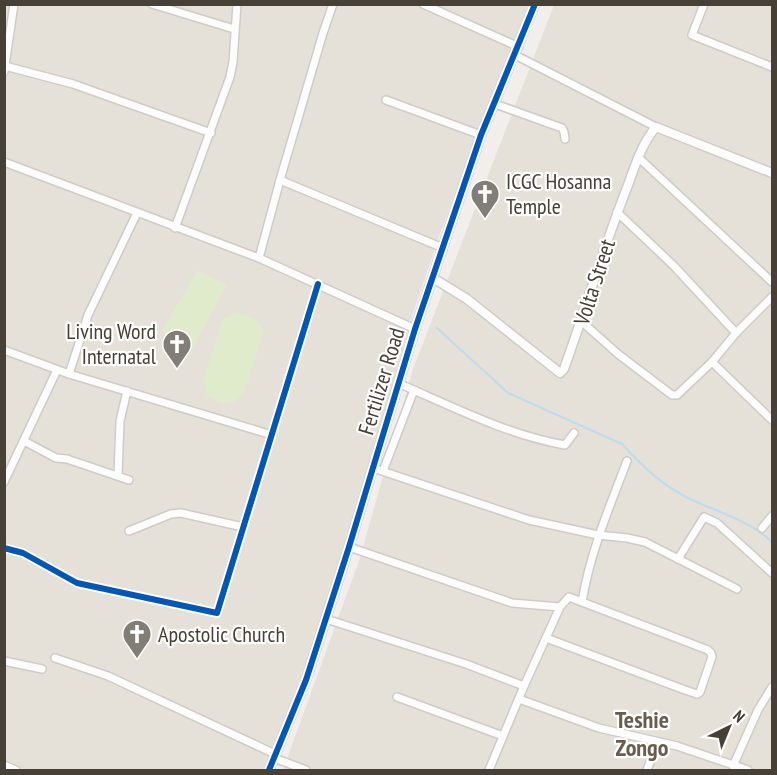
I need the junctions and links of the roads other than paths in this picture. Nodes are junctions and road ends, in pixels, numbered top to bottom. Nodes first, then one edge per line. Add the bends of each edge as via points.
1 (14, 4) edge
2 (152, 4) edge
3 (237, 4) edge
4 (333, 4) edge
5 (423, 4) edge
6 (535, 4) edge
7 (704, 4) edge
8 (434, 7) edge
9 (234, 29) junction
10 (6, 41) edge
11 (517, 51) junction
12 (772, 67) edge
13 (5, 69) edge
14 (386, 100) dead end
15 (495, 104) junction
16 (656, 127) junction
17 (211, 133) junction
18 (481, 135) junction
19 (565, 139) dead end
20 (639, 158) junction
21 (4, 162) edge
22 (772, 173) edge
23 (280, 180) junction
24 (617, 212) junction
25 (137, 213) junction
26 (175, 228) junction
27 (443, 248) junction
28 (260, 258) junction
29 (433, 278) junction
30 (772, 282) edge
31 (318, 284) junction
32 (772, 297) edge
33 (582, 321) junction
34 (416, 328) junction
35 (736, 333) junction
36 (4, 350) edge
37 (712, 362) junction
38 (57, 370) junction
39 (69, 374) junction
40 (400, 384) junction
41 (414, 390) junction
42 (127, 392) junction
43 (772, 420) edge
44 (574, 434) dead end
45 (272, 435) junction
46 (24, 441) junction
47 (627, 461) dead end
48 (373, 468) junction
49 (383, 471) junction
50 (118, 476) junction
51 (129, 480) dead end
52 (4, 482) edge
53 (772, 516) edge
54 (243, 527) junction
55 (762, 528) dead end
56 (129, 531) dead end
57 (598, 535) junction
58 (349, 547) junction
59 (4, 548) edge
60 (678, 559) junction
61 (772, 573) edge
62 (737, 589) dead end
63 (582, 602) junction
64 (560, 607) junction
65 (326, 618) junction
66 (546, 638) junction
67 (56, 658) dead end
68 (4, 661) edge
69 (42, 669) dead end
70 (524, 686) junction
71 (772, 687) edge
72 (397, 697) dead end
73 (519, 699) junction
74 (503, 736) junction
75 (657, 742) junction
76 (275, 756) junction
77 (4, 765) edge
78 (733, 766) junction
79 (747, 770) edge
80 (16, 771) edge
81 (269, 771) edge
82 (306, 771) edge
83 (489, 771) edge
84 (647, 771) edge

1 - 10 street
2 - 9 street
3 - 9 street
4 - 23 street
5 - 8 street
6 - 11 street, Fertilizer Road
7 - 12 street via 692,35
8 - 11 street
9 - 17 street via 230,77
10 - 13 street
11 - 15 street, Fertilizer Road
11 - 16 street
13 - 17 street via 74,84
14 - 18 street
15 - 18 street, Fertilizer Road
15 - 19 street via 562,128
16 - 20 street, Volta Street
16 - 22 street
17 - 26 street
18 - 27 street, Fertilizer Road
20 - 24 street, Volta Street
20 - 30 street
21 - 25 street
23 - 27 street
23 - 28 street
24 - 33 street, Volta Street
24 - 35 street
25 - 26 street
25 - 39 street via 88,315
26 - 28 street
27 - 29 street, Fertilizer Road
28 - 31 street
29 - 33 street, Volta Street via 467,299 561,373
29 - 34 street, Fertilizer Road
31 - 34 street
31 - 45 street
32 - 35 street
33 - 37 street via 672,395 680,393
34 - 40 street, Fertilizer Road
35 - 37 street
36 - 38 street
37 - 43 street
38 - 39 street
38 - 46 street
39 - 42 street
40 - 41 street
40 - 48 street, Fertilizer Road
41 - 44 street via 532,437 566,445
41 - 49 street
42 - 45 street
42 - 50 street via 120,421
45 - 54 street
46 - 50 street via 56,458
46 - 52 street
47 - 57 street
48 - 49 street
48 - 58 street, Fertilizer Road
49 - 57 street via 529,520
50 - 51 street
53 - 55 street
54 - 56 street via 181,513
54 - 59 street via 217,614 77,582 23,553
57 - 60 street via 645,542
57 - 63 street
58 - 64 street via 512,603
58 - 65 street, Fertilizer Road
60 - 61 street via 704,517 717,523
60 - 62 street
63 - 64 street via 569,597
63 - 66 street via 711,653 699,693
64 - 66 street
65 - 70 street
65 - 76 street, Fertilizer Road
66 - 70 street
67 - 76 street via 108,676
68 - 69 street
70 - 73 street
71 - 78 street
72 - 74 street
73 - 74 street
73 - 75 street via 599,728
74 - 83 street
75 - 78 street
75 - 84 street
76 - 81 street, Fertilizer Road
76 - 82 street
77 - 80 street
78 - 79 street

